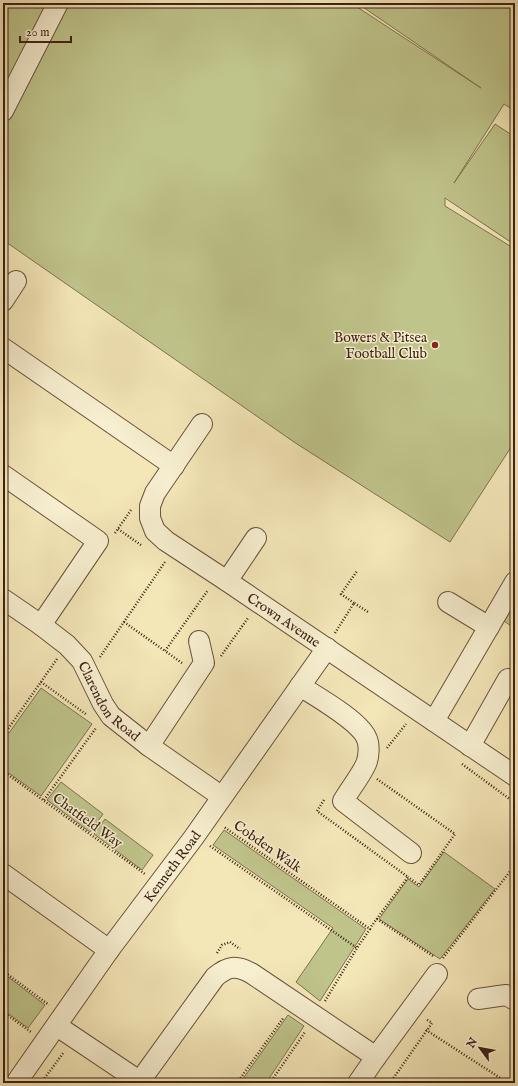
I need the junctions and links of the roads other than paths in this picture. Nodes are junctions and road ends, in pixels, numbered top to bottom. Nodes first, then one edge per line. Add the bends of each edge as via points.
1 (58, 3) edge
2 (3, 111) edge
3 (16, 281) dead end
4 (3, 301) edge
5 (3, 348) edge
6 (202, 424) dead end
7 (174, 466) junction
8 (3, 475) edge
9 (256, 538) dead end
10 (515, 582) edge
11 (220, 587) junction
12 (4, 601) edge
13 (448, 602) dead end
14 (41, 625) junction
15 (489, 627) junction
16 (199, 641) dead end
17 (331, 641) junction
18 (508, 679) dead end
19 (300, 686) junction
20 (434, 721) junction
21 (149, 746) junction
22 (470, 746) junction
23 (515, 776) edge
24 (221, 796) junction
25 (411, 853) dead end
26 (3, 874) edge
27 (109, 950) junction
28 (436, 966) road end
29 (478, 1000) dead end
30 (515, 1000) edge
31 (57, 1026) junction
32 (376, 1057) junction
33 (141, 1082) edge
34 (16, 1083) edge
35 (358, 1083) edge

1 - 2 street
3 - 4 street
5 - 7 street
6 - 7 street, Crown Avenue
7 - 11 street, Crown Avenue via 155,493 150,506 150,518 155,531
8 - 14 street via 98,541
9 - 11 street
10 - 15 street
11 - 17 street, Crown Avenue
12 - 14 street, Clarendon Road
13 - 15 street
14 - 21 street, Clarendon Road via 67,645 82,661 111,716
15 - 20 street
16 - 21 street via 204,663
17 - 19 street, Kenneth Road
17 - 20 street, Crown Avenue
18 - 22 street
19 - 24 street, Kenneth Road
19 - 25 street via 357,725 366,737 366,764 343,801
20 - 22 street, Crown Avenue
21 - 24 street, Clarendon Road
22 - 23 street, Crown Avenue
24 - 27 street, Kenneth Road via 156,873
26 - 27 street
27 - 31 street, Kenneth Road
28 - 32 street
29 - 30 street via 506,995
31 - 33 street
31 - 34 street, Kenneth Road
32 - 33 street via 242,968 232,968 223,970 215,977
32 - 35 street

